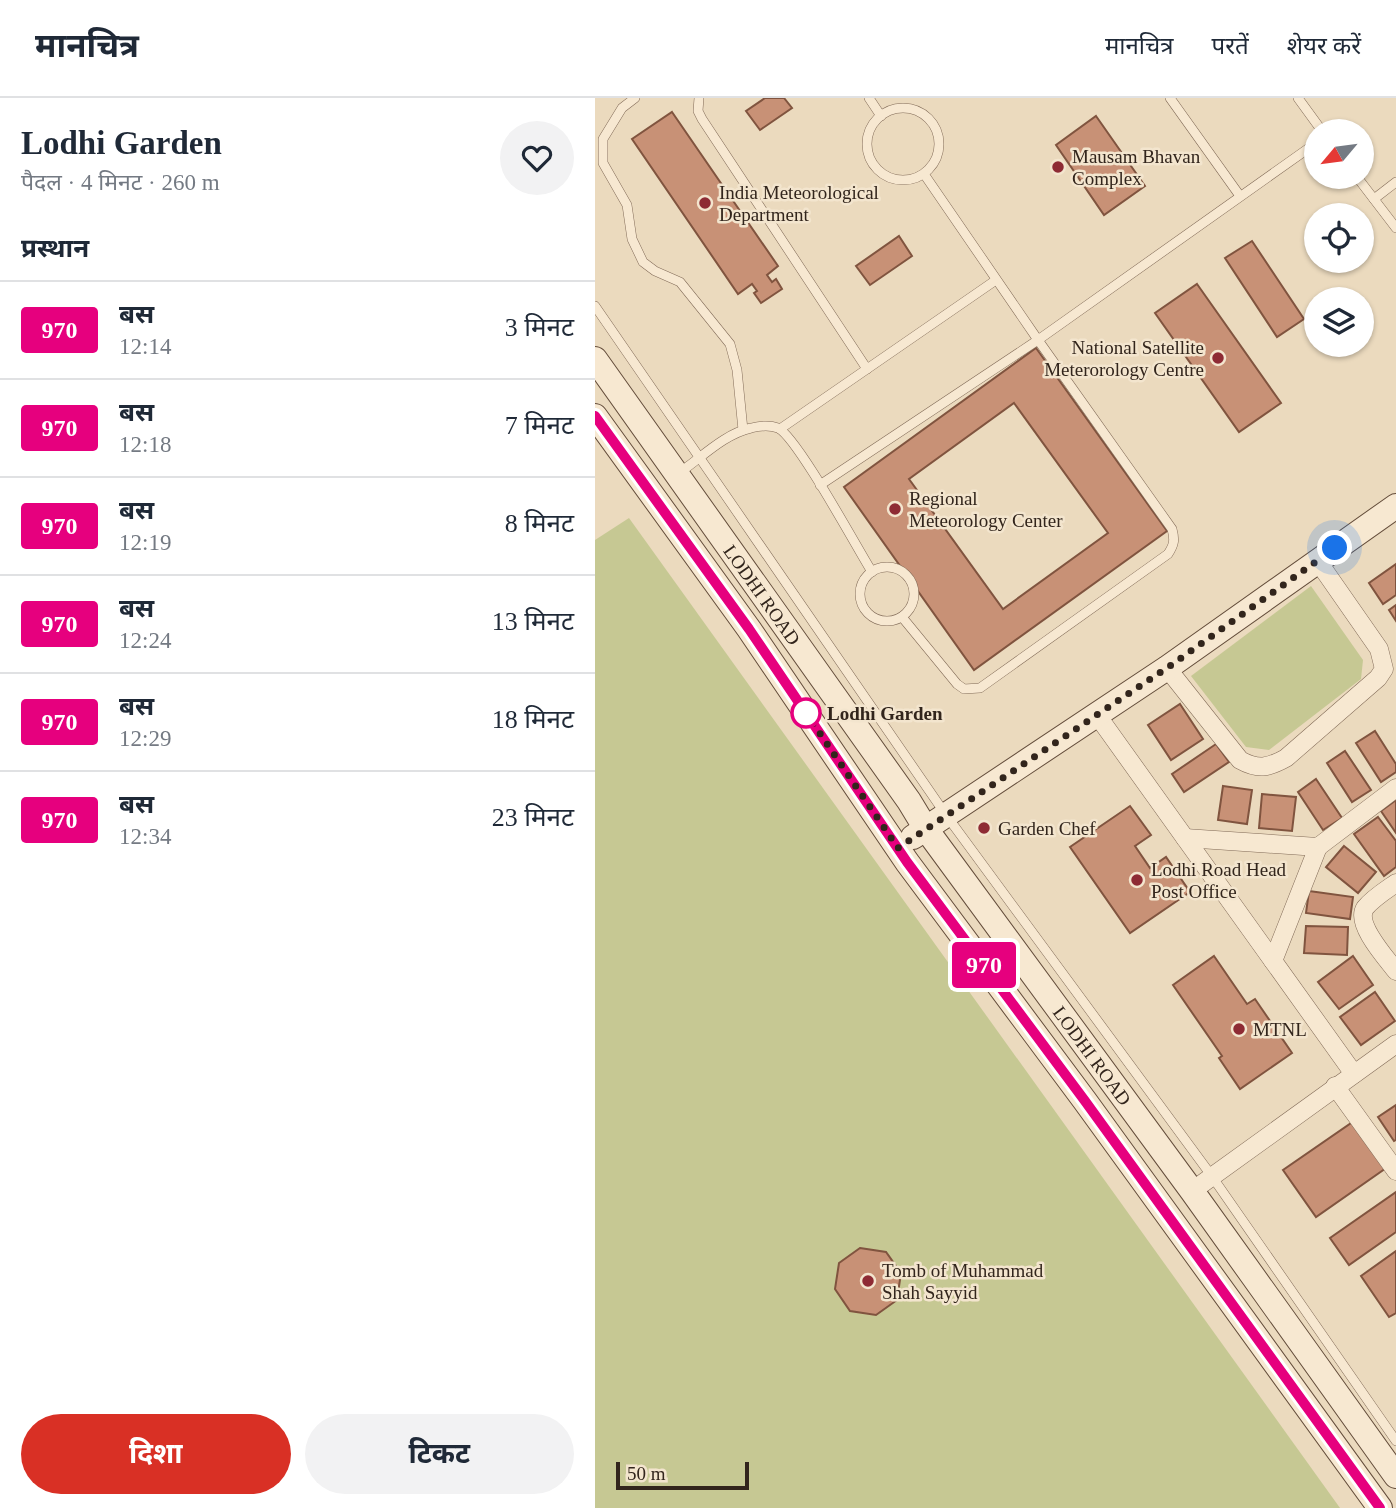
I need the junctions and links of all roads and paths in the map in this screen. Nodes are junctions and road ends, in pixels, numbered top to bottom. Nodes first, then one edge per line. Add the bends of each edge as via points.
1 (635, 98) edge
2 (699, 98) edge
3 (869, 98) edge
4 (1170, 98) edge
5 (1298, 98) edge
6 (881, 116) junction
7 (1313, 119) edge
8 (1304, 151) edge
9 (924, 174) junction
10 (1396, 183) edge
11 (1366, 189) edge
12 (1240, 196) junction
13 (1374, 199) junction
14 (1396, 228) edge
15 (996, 280) junction
16 (595, 306) edge
17 (1038, 340) junction
18 (595, 359) edge
19 (867, 369) junction
20 (595, 416) edge
21 (780, 429) junction
22 (743, 430) junction
23 (701, 458) junction
24 (677, 474) junction
25 (820, 485) junction
26 (1393, 515) edge
27 (1317, 560) junction
28 (872, 572) junction
29 (902, 617) junction
30 (1167, 668) junction
31 (1097, 715) junction
32 (1396, 788) edge
33 (946, 815) junction
34 (926, 829) junction
35 (1185, 838) junction
36 (1318, 847) junction
37 (898, 848) junction
38 (1396, 883) edge
39 (1273, 961) junction
40 (1396, 971) edge
41 (1396, 1044) edge
42 (1354, 1074) junction
43 (1335, 1086) junction
44 (1395, 1167) edge
45 (1202, 1183) junction
46 (1396, 1441) edge
47 (1396, 1476) edge
48 (1380, 1508) edge

1 - 22 lane via 622,108 603,139 603,163 627,205 632,239 643,262 680,282 730,344
2 - 19 lane via 702,119
3 - 6 lane
4 - 12 lane
5 - 7 lane
6 - 9 lane via 869,130 867,142 874,166 894,180
6 - 9 lane via 910,108 930,120 937,130 939,152
8 - 12 lane
9 - 15 lane
10 - 13 lane
11 - 13 lane
12 - 17 lane
13 - 14 lane
15 - 17 lane
15 - 19 lane
16 - 23 lane
17 - 25 lane
17 - 29 lane via 1172,529 1173,546 980,688 964,689 957,684
18 - 24 main road, LODHI ROAD
19 - 21 lane
20 - 37 main road, LODHI ROAD via 749,629
21 - 22 lane
21 - 25 lane
22 - 23 lane
23 - 24 lane
23 - 33 lane
24 - 34 main road, LODHI ROAD
25 - 28 lane
26 - 27 main road
27 - 30 main road
27 - 30 street via 1378,649 1384,669 1286,758 1261,768 1240,760
28 - 29 lane via 890,567 912,584 913,602
28 - 29 lane via 861,586 864,610 886,622
30 - 31 main road
31 - 33 main road
31 - 35 street
32 - 36 street
33 - 34 main road
33 - 45 lane
34 - 37 main road
34 - 45 main road, LODHI ROAD
35 - 36 street
35 - 39 street
36 - 39 street
37 - 48 main road, LODHI ROAD
38 - 40 street via 1372,901 1362,918
39 - 42 street
41 - 42 street
42 - 43 street
43 - 44 street
43 - 45 street
45 - 46 lane
45 - 47 main road, LODHI ROAD

